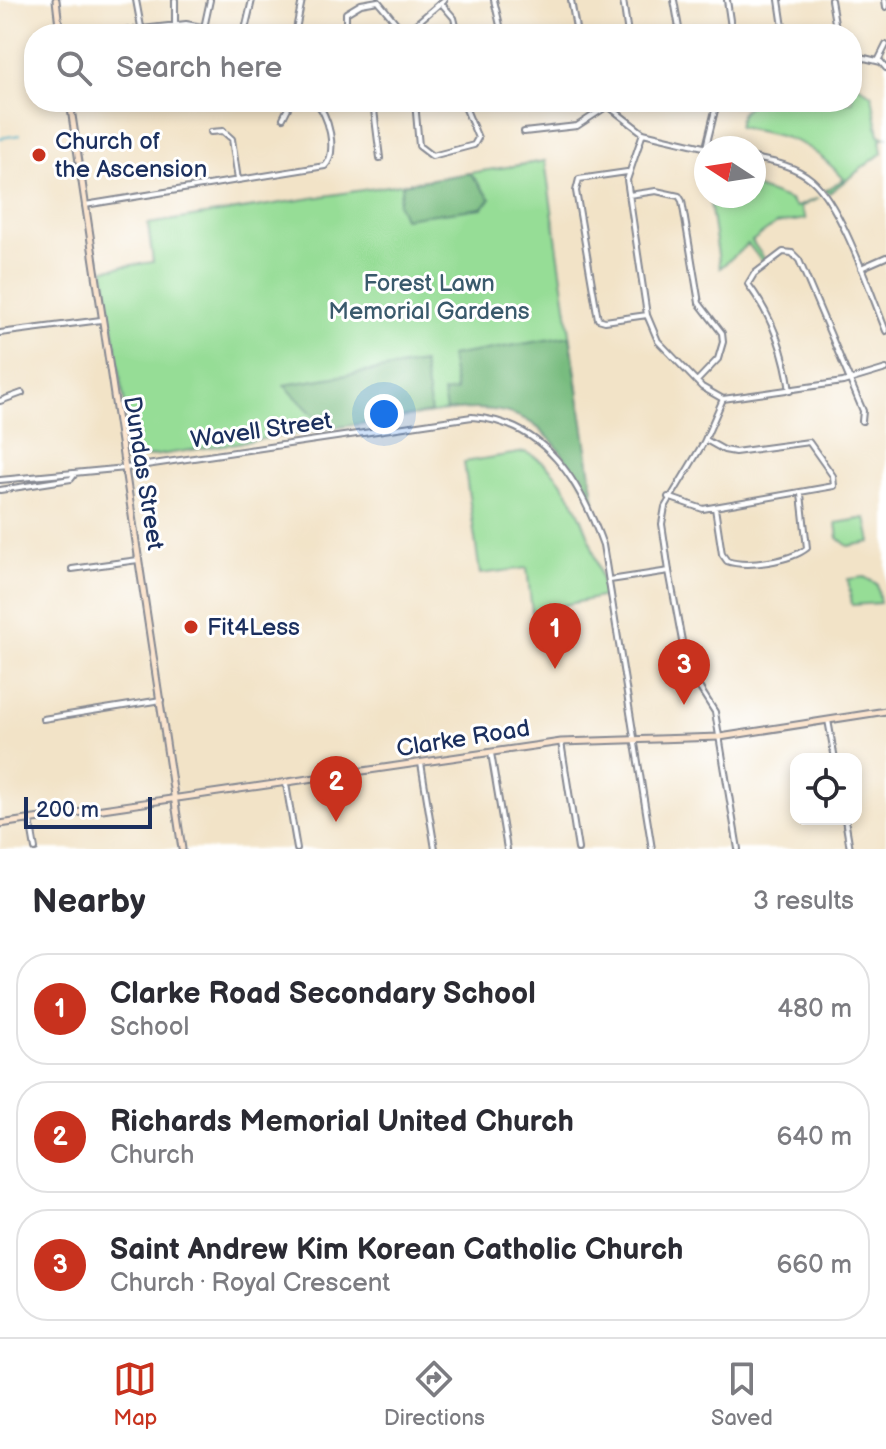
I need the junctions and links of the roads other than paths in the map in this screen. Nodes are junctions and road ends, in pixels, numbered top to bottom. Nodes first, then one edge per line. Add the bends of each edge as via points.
1 (56, 0) edge
2 (136, 0) edge
3 (175, 0) edge
4 (210, 0) edge
5 (252, 0) edge
6 (302, 0) edge
7 (494, 0) edge
8 (571, 0) edge
9 (623, 0) edge
10 (674, 0) edge
11 (727, 0) edge
12 (779, 0) edge
13 (831, 0) edge
14 (885, 0) edge
15 (442, 1) edge
16 (886, 7) edge
17 (59, 24) edge
18 (140, 24) edge
19 (175, 24) edge
20 (205, 24) edge
21 (245, 24) edge
22 (297, 24) edge
23 (346, 24) edge
24 (397, 24) edge
25 (416, 24) edge
26 (456, 24) edge
27 (500, 24) edge
28 (575, 24) edge
29 (627, 24) edge
30 (678, 24) edge
31 (731, 24) edge
32 (783, 24) edge
33 (835, 24) edge
34 (886, 45) edge
35 (862, 57) edge
36 (877, 61) junction
37 (886, 68) edge
38 (71, 112) edge
39 (286, 112) edge
40 (324, 112) edge
41 (374, 112) edge
42 (416, 112) edge
43 (467, 112) edge
44 (594, 112) edge
45 (615, 112) edge
46 (715, 112) edge
47 (283, 118) dead end
48 (211, 132) dead end
49 (524, 132) dead end
50 (643, 133) junction
51 (710, 136) edge
52 (694, 145) edge
53 (380, 158) dead end
54 (766, 161) edge
55 (627, 172) junction
56 (238, 180) junction
57 (629, 195) junction
58 (84, 205) junction
59 (886, 257) edge
60 (861, 268) junction
61 (647, 315) junction
62 (101, 320) junction
63 (886, 331) edge
64 (0, 333) edge
65 (886, 369) edge
66 (850, 380) junction
67 (697, 381) junction
68 (790, 391) junction
69 (22, 393) dead end
70 (723, 399) junction
71 (0, 401) edge
72 (862, 421) dead end
73 (706, 440) junction
74 (126, 468) junction
75 (74, 475) junction
76 (0, 480) edge
77 (0, 490) edge
78 (801, 494) junction
79 (668, 497) junction
80 (715, 508) junction
81 (140, 559) junction
82 (72, 569) dead end
83 (669, 571) junction
84 (610, 580) junction
85 (161, 700) junction
86 (886, 711) edge
87 (43, 719) dead end
88 (828, 720) junction
89 (720, 737) junction
90 (633, 738) junction
91 (561, 742) junction
92 (490, 751) junction
93 (834, 753) edge
94 (421, 763) junction
95 (286, 784) junction
96 (176, 800) junction
97 (30, 820) junction
98 (0, 824) edge
99 (846, 825) edge
100 (35, 849) edge
101 (182, 849) edge
102 (297, 849) edge
103 (435, 849) edge
104 (507, 849) edge
105 (578, 849) edge
106 (652, 849) edge
107 (738, 849) edge
108 (850, 849) edge

1 - 17 main road
2 - 18 street
3 - 19 street
4 - 20 street
5 - 21 street
6 - 22 street
7 - 27 street
8 - 28 street
9 - 29 street
10 - 30 street
11 - 31 street
12 - 32 street
13 - 33 street
14 - 16 street
15 - 25 street
15 - 26 street
23 - 24 street via 346,13 378,1
34 - 36 street
35 - 36 street
36 - 37 street
38 - 58 main road, Dundas Street
39 - 47 street
40 - 56 street via 332,152 325,166
41 - 53 street
42 - 43 street via 419,146 432,156 474,145 478,138
44 - 49 street via 577,126
45 - 50 street
46 - 51 street
48 - 56 street via 223,131 232,139
50 - 52 street
50 - 55 street
54 - 60 street via 812,180
55 - 57 street
55 - 61 street via 579,179 576,191 598,319
56 - 58 street
57 - 61 street
57 - 67 street via 656,191 682,201 699,303 723,342 718,359
58 - 62 main road, Dundas Street
59 - 60 street
60 - 63 street
61 - 67 street via 658,341
62 - 64 street
62 - 74 main road, Dundas Street
65 - 66 street
66 - 68 street
66 - 68 street via 799,260 783,252 748,280 783,354
66 - 72 street
67 - 70 street
68 - 70 street
69 - 71 street
70 - 73 street
73 - 78 street via 735,452 809,442 834,481 831,489
73 - 79 street
74 - 75 street, Wavell Street
74 - 81 main road, Dundas Street
74 - 84 street, Wavell Street via 451,419 504,421 539,440 565,472 595,523
75 - 76 street
75 - 77 street
78 - 80 street
78 - 80 street via 808,539 807,548 795,556 727,561
79 - 80 street via 692,507
79 - 83 street via 662,524
81 - 82 street
81 - 85 main road, Dundas Street
83 - 84 street
83 - 89 street via 687,668 715,712
84 - 90 street, Wavell Street
85 - 87 street
85 - 96 main road, Dundas Street
86 - 88 main road, Clarke Road
88 - 89 main road, Clarke Road
88 - 93 street
89 - 90 main road, Clarke Road
89 - 107 street
90 - 91 main road, Clarke Road
90 - 106 street, Wavell Street
91 - 92 main road, Clarke Road
91 - 105 street
92 - 94 main road, Clarke Road
92 - 104 street
94 - 95 main road, Clarke Road
94 - 103 street
95 - 96 main road, Clarke Road
95 - 102 street
96 - 97 main road, Clarke Road
96 - 101 main road, Dundas Street
97 - 98 main road, Clarke Road
97 - 100 street
99 - 108 street

